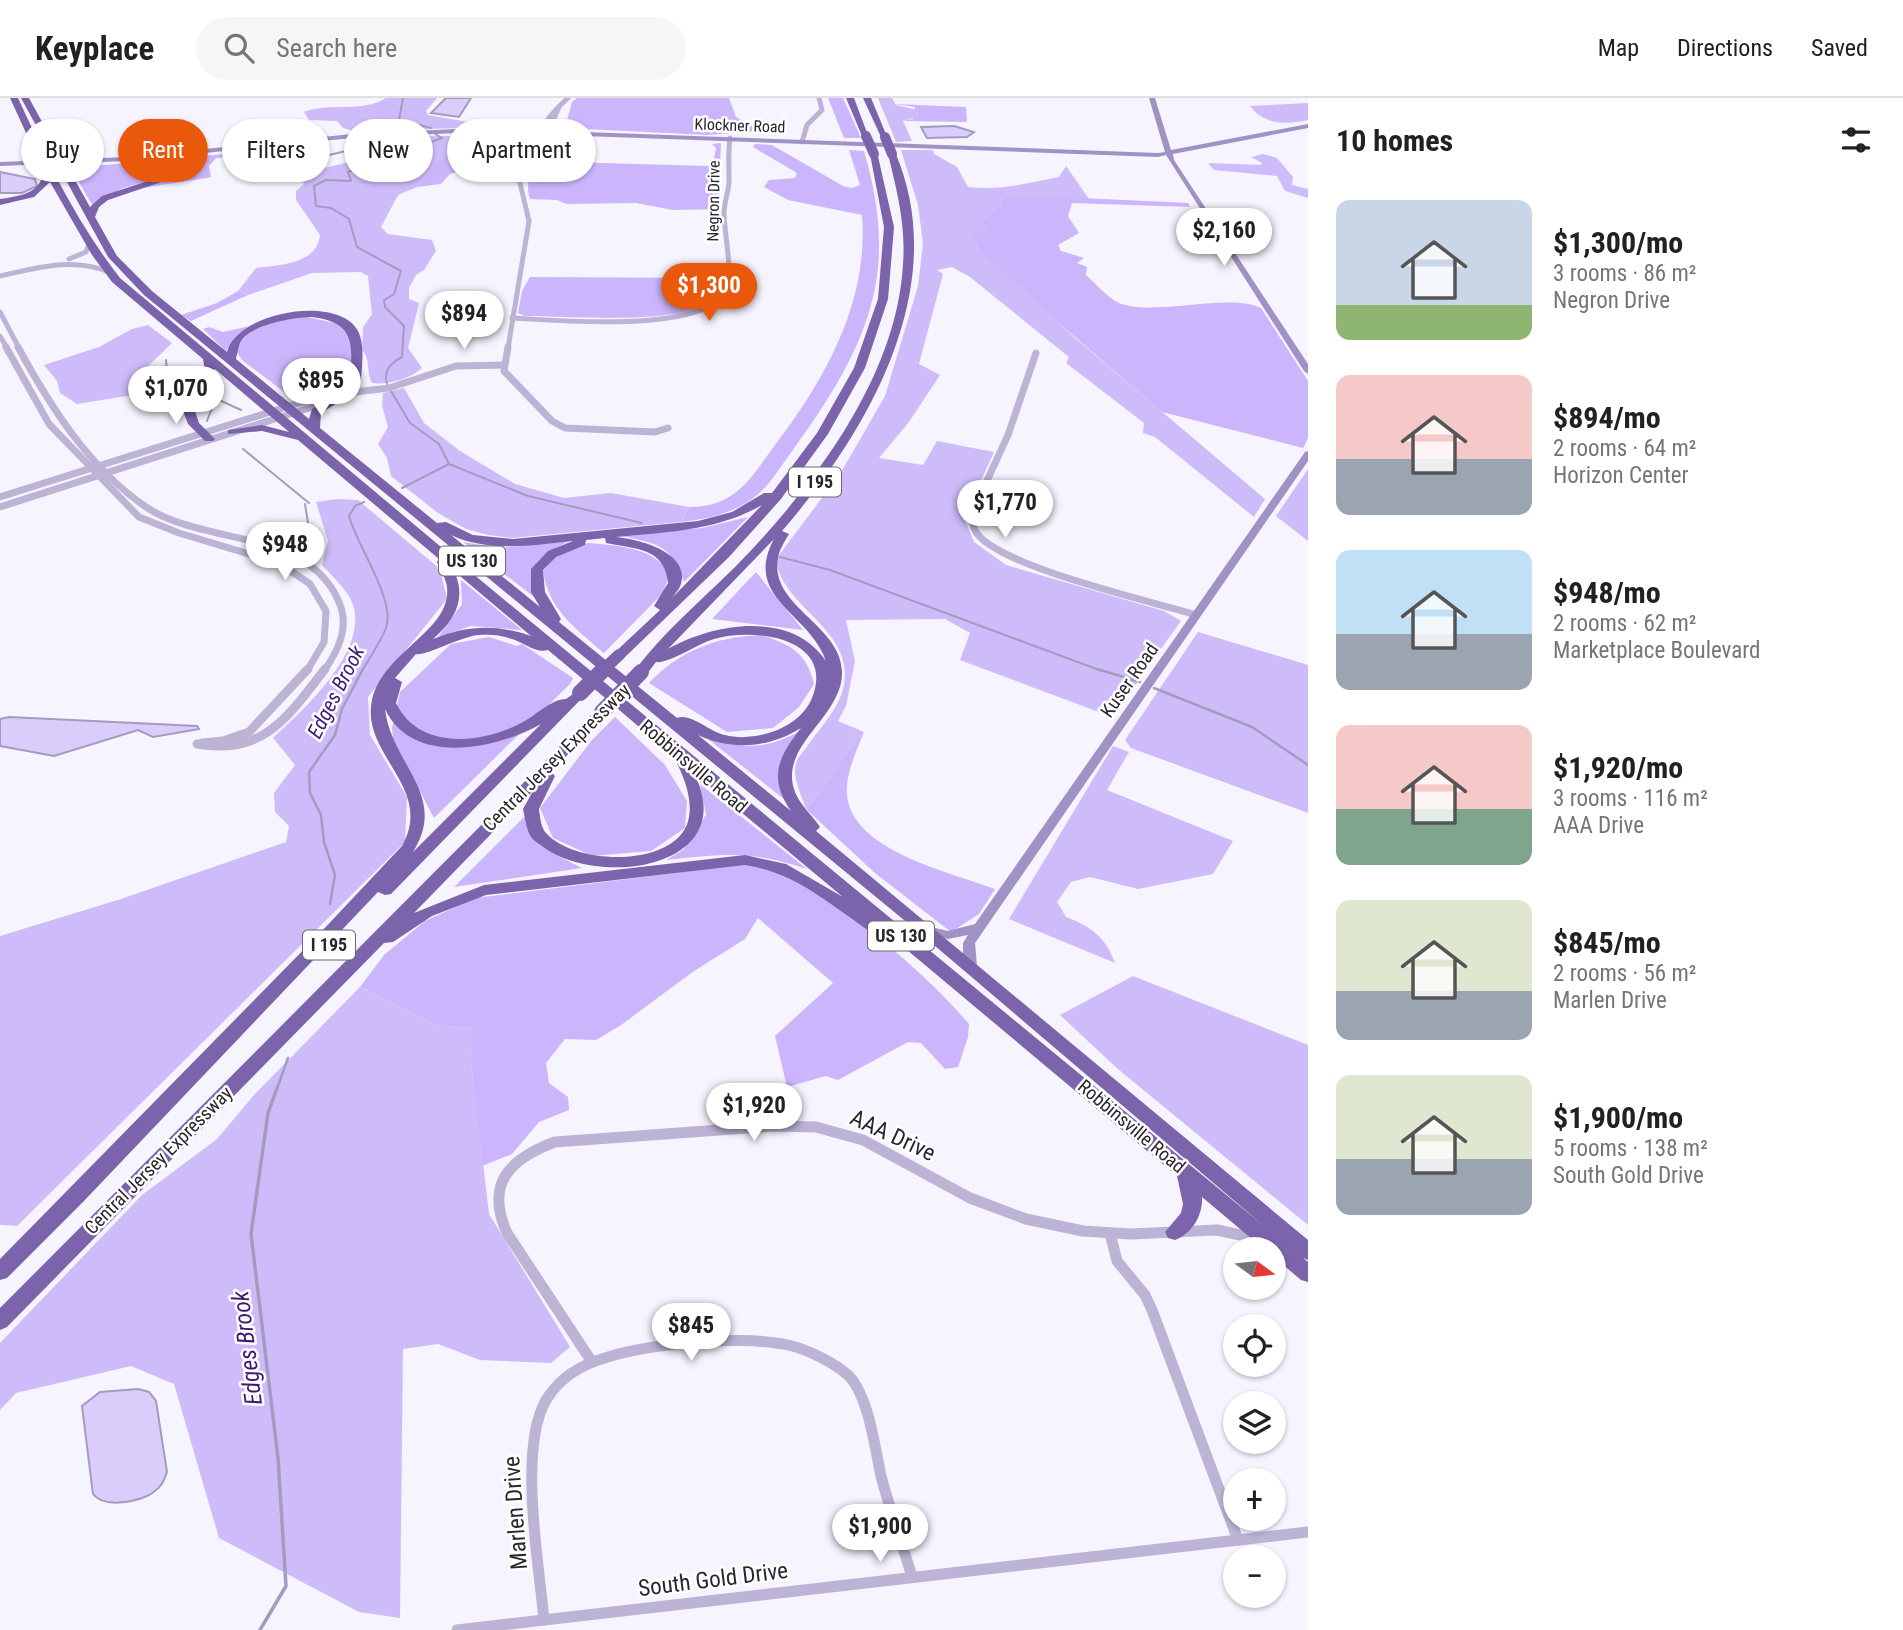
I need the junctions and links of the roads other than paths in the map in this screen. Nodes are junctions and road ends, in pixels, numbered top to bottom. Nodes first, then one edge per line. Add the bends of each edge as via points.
1 (14, 98) edge
2 (25, 98) edge
3 (568, 98) edge
4 (819, 98) edge
5 (850, 98) edge
6 (867, 98) edge
7 (1152, 98) edge
8 (24, 119) edge
9 (36, 119) edge
10 (552, 119) edge
11 (1306, 128) edge
12 (447, 133) edge
13 (596, 134) edge
14 (730, 138) junction
15 (802, 142) junction
16 (1165, 142) junction
17 (1197, 149) junction
18 (208, 151) edge
19 (1170, 155) junction
20 (21, 163) edge
21 (0, 164) edge
22 (47, 182) edge
23 (54, 182) edge
24 (70, 182) edge
25 (152, 182) edge
26 (518, 182) edge
27 (0, 202) edge
28 (90, 218) junction
29 (90, 242) junction
30 (109, 272) junction
31 (0, 274) edge
32 (0, 312) edge
33 (512, 318) junction
34 (0, 336) edge
35 (1036, 353) dead end
36 (208, 359) junction
37 (230, 362) junction
38 (503, 366) junction
39 (1308, 370) edge
40 (339, 395) junction
41 (291, 409) junction
42 (274, 414) junction
43 (314, 428) junction
44 (668, 428) dead end
45 (232, 432) junction
46 (206, 436) junction
47 (307, 442) junction
48 (815, 445) junction
49 (838, 451) junction
50 (1308, 454) edge
51 (102, 464) junction
52 (91, 467) junction
53 (110, 471) junction
54 (99, 475) junction
55 (387, 488) junction
56 (0, 497) edge
57 (0, 507) edge
58 (434, 548) junction
59 (1196, 615) junction
60 (561, 629) junction
61 (619, 655) junction
62 (582, 672) junction
63 (641, 672) junction
64 (631, 688) junction
65 (580, 693) junction
66 (602, 712) junction
67 (675, 750) junction
68 (823, 844) junction
69 (980, 928) junction
70 (927, 930) junction
71 (970, 966) junction
72 (952, 977) junction
73 (255, 1062) junction
74 (1183, 1169) junction
75 (76, 1196) junction
76 (1175, 1232) junction
77 (1110, 1233) junction
78 (1250, 1237) edge
79 (1263, 1237) edge
80 (1308, 1252) edge
81 (1286, 1256) edge
82 (0, 1272) edge
83 (1308, 1274) edge
84 (0, 1321) edge
85 (592, 1362) junction
86 (1308, 1532) edge
87 (1238, 1540) junction
88 (912, 1577) junction
89 (544, 1620) junction
90 (457, 1630) edge

1 - 8 highway, Robbinsville Road / US 130
2 - 9 highway, Robbinsville Road / US 130
3 - 10 street
4 - 15 street via 822,110 807,125
5 - 48 highway, Central Jersey Expressway / I 195, bridge via 887,200 890,227 885,284 872,336 841,404
6 - 49 highway, Central Jersey Expressway / I 195, bridge via 892,154 908,210 911,247 906,293 894,338 870,397
7 - 16 street
11 - 17 street, Klockner Road
12 - 18 street, Klockner Road via 391,133
13 - 14 street, Klockner Road
14 - 15 street, Klockner Road
14 - 33 street, Negron Drive via 724,211 728,287 718,304 663,319
15 - 19 street, Klockner Road
16 - 17 street via 1176,148
16 - 19 street
17 - 19 street, Klockner Road
19 - 39 street
20 - 21 street
22 - 27 highway via 40,190
23 - 29 highway, Robbinsville Road / US 130
24 - 28 highway, Robbinsville Road / US 130
25 - 28 highway via 105,198
26 - 33 street via 529,221
28 - 37 highway, Robbinsville Road / US 130 via 127,273
29 - 30 highway, Robbinsville Road / US 130
29 - 31 street via 86,253 72,258
30 - 31 street via 76,262
30 - 36 highway, Robbinsville Road / US 130
32 - 51 street via 61,420
33 - 38 street
34 - 52 street via 39,410
35 - 59 street via 1008,435 973,512 977,535 1017,561
36 - 42 highway, Robbinsville Road / US 130
36 - 46 highway via 210,371 188,408 191,420
37 - 40 highway via 235,341 257,324 296,316 330,318 346,325 354,335 355,380
37 - 41 highway, Robbinsville Road / US 130
38 - 40 street via 431,374 389,388
38 - 44 street via 509,379 565,428 655,432
40 - 41 street
40 - 43 highway via 316,411
41 - 42 street
41 - 43 highway, Robbinsville Road / US 130
42 - 45 street
42 - 46 street
42 - 47 highway, Robbinsville Road / US 130
43 - 55 highway, Robbinsville Road / US 130
45 - 46 street
45 - 47 highway via 274,430
46 - 51 street
46 - 53 street
47 - 58 highway, Robbinsville Road / US 130
48 - 55 highway via 757,505 698,525 513,543 480,542 453,533
48 - 61 highway, Central Jersey Expressway / I 195 via 747,529
49 - 63 highway, Central Jersey Expressway / I 195 via 762,544
49 - 68 highway via 768,561 773,585 822,637 835,665 833,694 792,751 784,777 789,797
50 - 59 street, Kuser Road
51 - 52 street
51 - 53 street
52 - 54 street
52 - 56 street
53 - 54 street
53 - 54 street via 146,507 170,521 290,556 322,577 338,597 345,622 333,659 272,729 252,745 212,748 197,744 249,732 307,671 324,642 326,611 321,598 310,584 279,563 139,517
54 - 57 street
55 - 60 highway, Robbinsville Road / US 130
58 - 62 highway, Robbinsville Road / US 130
58 - 75 highway via 456,588 455,606 396,665 383,685 377,707 384,741 418,801 419,821 411,843 333,931
59 - 69 street, Kuser Road
60 - 61 highway via 536,583 537,569 546,558 570,545 592,541 624,541 653,550 671,565 675,583
60 - 64 highway, Robbinsville Road / US 130
61 - 65 highway, Central Jersey Expressway / I 195, bridge
62 - 65 highway via 518,635 468,631 440,640 415,657 392,687 389,703 395,718 417,734 466,743 509,734
62 - 67 highway, Robbinsville Road / US 130
63 - 64 highway via 696,640 749,630 774,633 804,646 818,658 823,682 812,710 794,726 776,736 742,741 709,735
63 - 66 highway, Central Jersey Expressway / I 195, bridge
64 - 68 highway, Robbinsville Road / US 130
65 - 75 highway, Central Jersey Expressway / I 195
66 - 67 highway via 538,788 532,803 535,829 555,849 588,862 616,864 644,860 677,845 694,824 698,806
66 - 73 highway, Central Jersey Expressway / I 195
67 - 72 highway, Robbinsville Road / US 130
68 - 70 highway, Robbinsville Road / US 130
69 - 70 street via 948,935
69 - 71 street, Kuser Road via 969,943
70 - 71 highway, Robbinsville Road / US 130
71 - 80 highway, Robbinsville Road / US 130
72 - 73 highway via 790,871 768,863 733,860 497,889 446,903 401,927
72 - 74 highway, Robbinsville Road / US 130
73 - 84 highway, Central Jersey Expressway / I 195
74 - 76 highway via 1195,1199 1194,1209
74 - 79 highway, Robbinsville Road / US 130
75 - 82 highway, Central Jersey Expressway / I 195
76 - 77 street, AAA Drive
76 - 78 street, AAA Drive via 1230,1231
77 - 85 street, AAA Drive via 1056,1227 998,1209 863,1140 816,1127 555,1142 529,1152 510,1168 498,1189 497,1211
77 - 87 street via 1117,1261 1152,1310
81 - 83 highway, Robbinsville Road / US 130
85 - 88 street, Marlen Drive via 621,1353 754,1340 790,1345 848,1375 863,1399 876,1438 881,1474
85 - 89 street, Marlen Drive via 550,1396 531,1441
86 - 87 street, South Gold Drive
87 - 88 street, South Gold Drive
88 - 89 street, South Gold Drive
89 - 90 street, South Gold Drive

